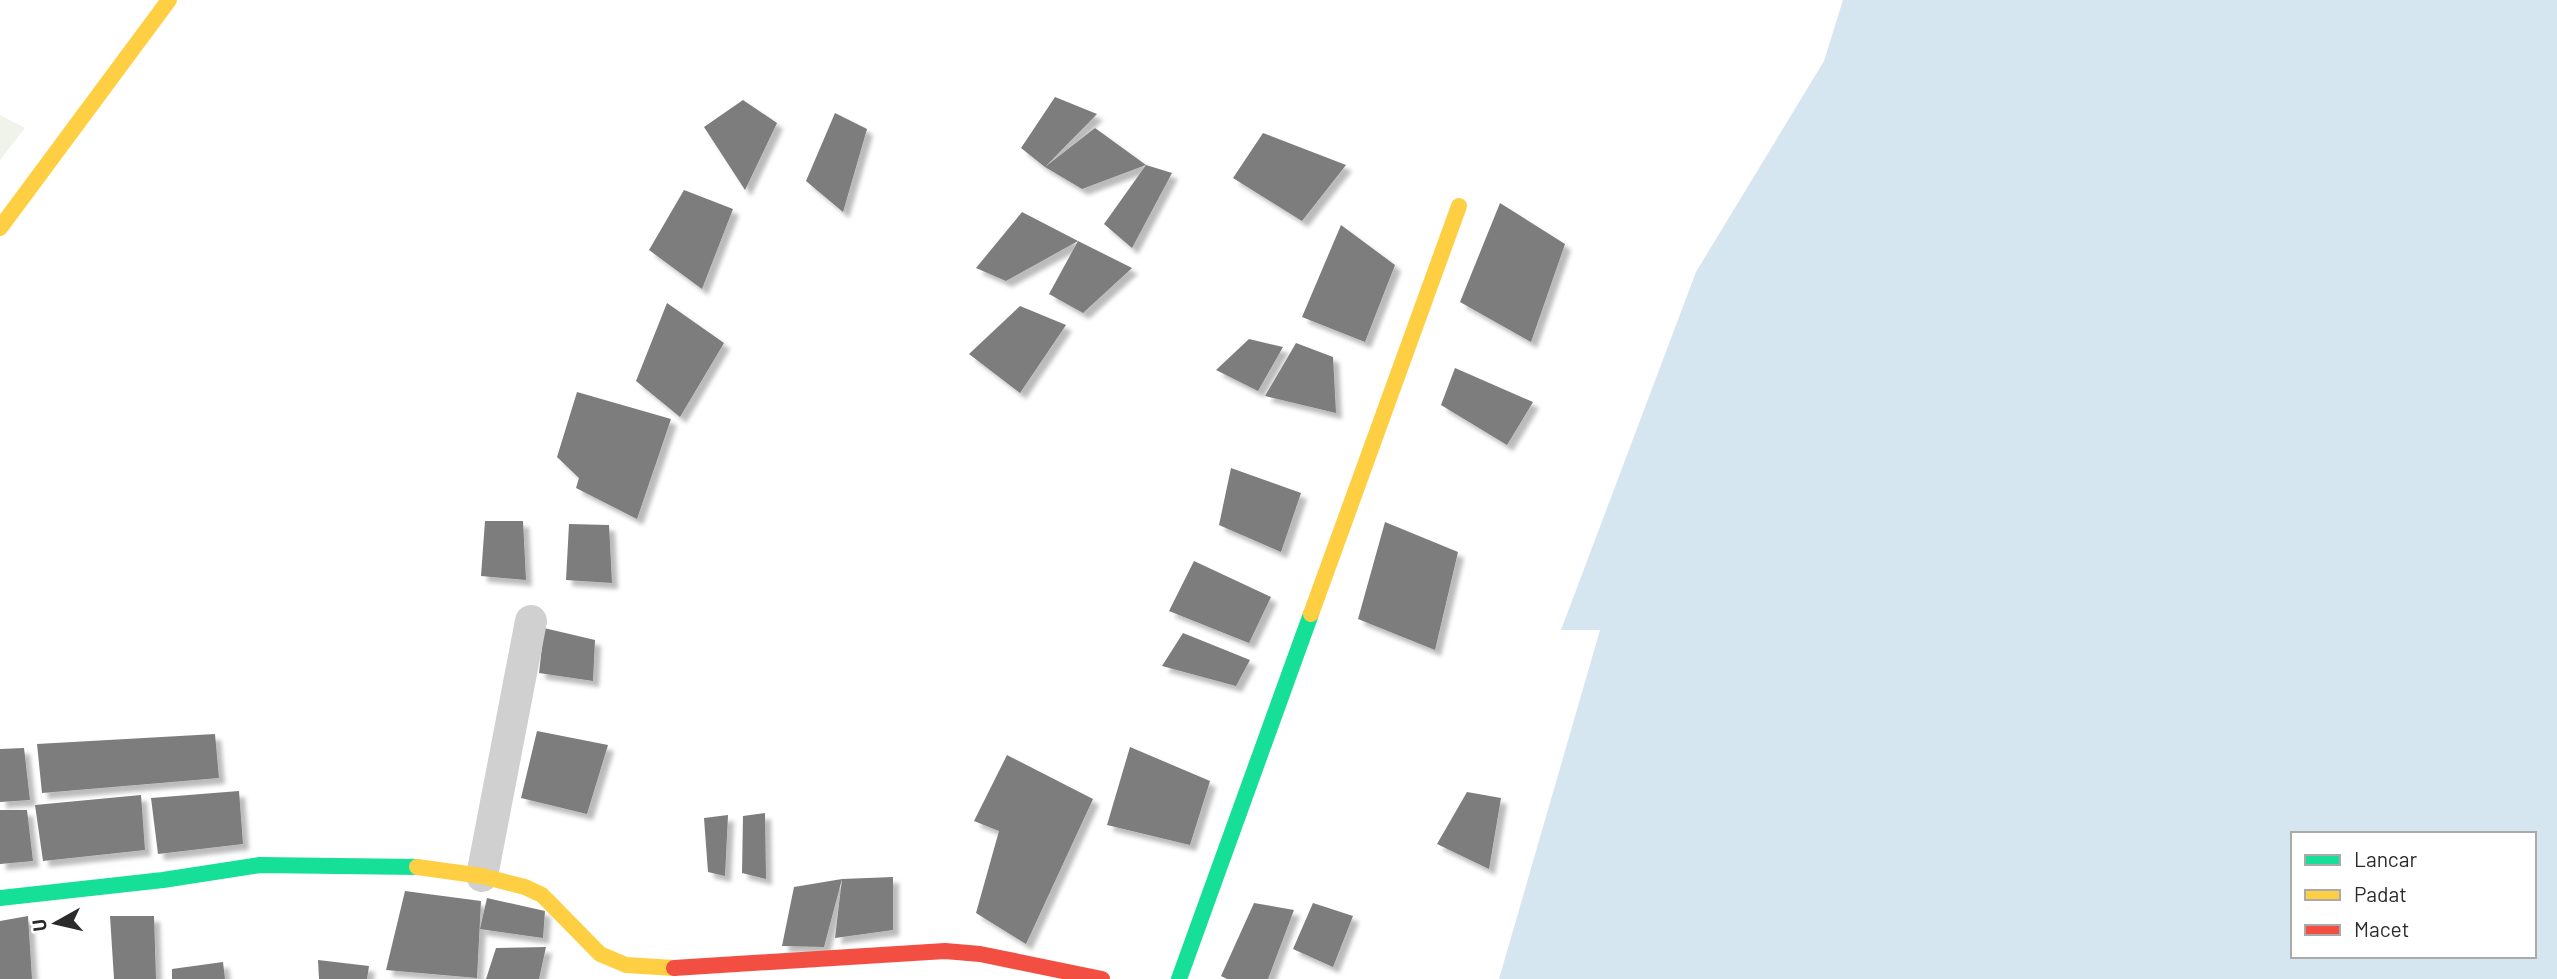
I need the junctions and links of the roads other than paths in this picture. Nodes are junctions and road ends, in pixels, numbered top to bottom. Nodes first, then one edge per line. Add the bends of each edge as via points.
1 (169, 0) edge
2 (1459, 206) dead end
3 (0, 228) edge
4 (531, 621) dead end
5 (482, 876) junction
6 (0, 898) edge
7 (1102, 979) edge
8 (1179, 979) edge

1 - 3 street
2 - 8 street
4 - 5 street
5 - 6 street via 406,865 260,864 150,882
5 - 7 street via 542,895 600,954 626,965 662,969 945,951

